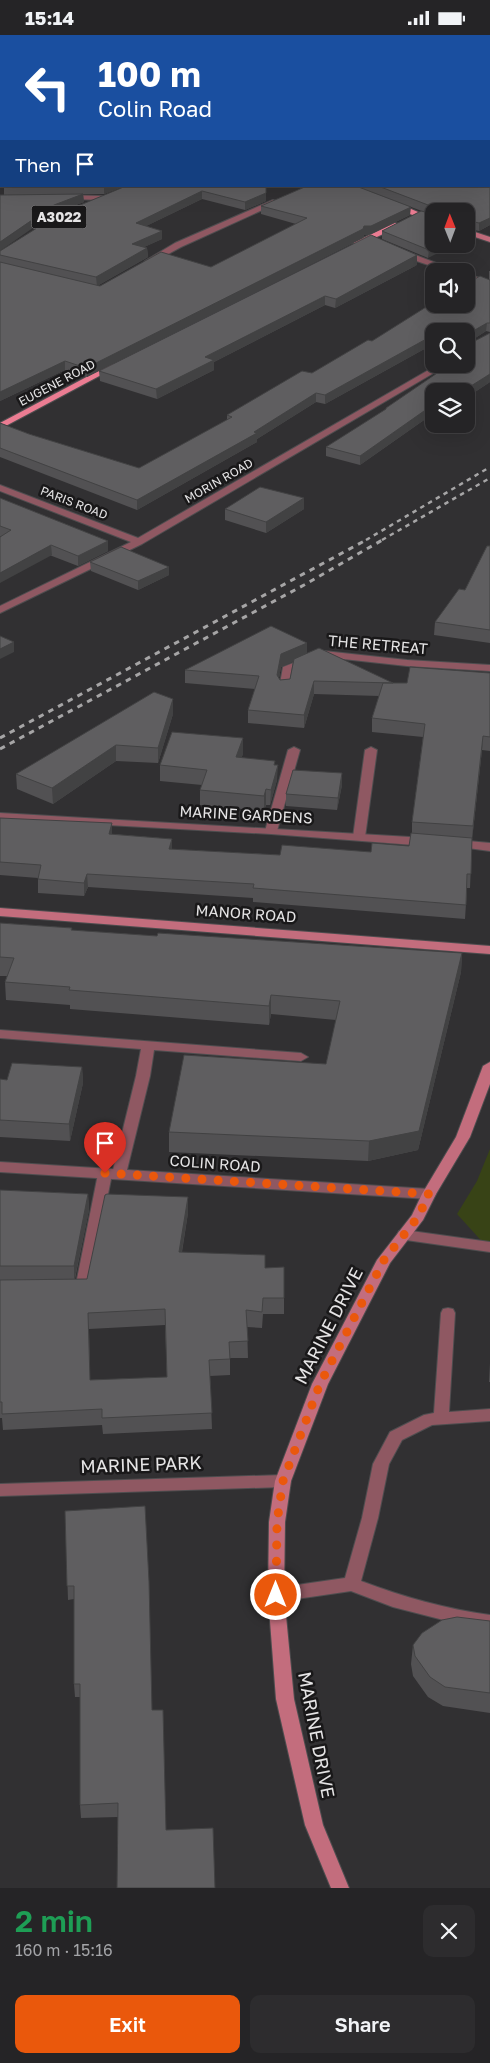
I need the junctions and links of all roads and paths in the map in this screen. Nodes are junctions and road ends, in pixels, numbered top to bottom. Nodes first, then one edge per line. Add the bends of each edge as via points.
1 (107, 196) joint
2 (55, 197) edge
3 (284, 199) edge
4 (386, 202) edge
5 (81, 208) edge
6 (412, 219) edge
7 (403, 223) edge
8 (475, 234) edge
9 (368, 238) junction
10 (490, 240) edge
11 (377, 242) edge
12 (347, 249) edge
13 (395, 250) edge
14 (426, 263) edge
15 (138, 268) edge
16 (475, 279) edge
17 (490, 285) edge
18 (120, 363) edge
19 (429, 373) edge
20 (0, 426) edge
21 (0, 488) edge
22 (138, 542) junction
23 (0, 610) edge
24 (490, 668) edge
25 (284, 689) edge
26 (294, 750) dead end
27 (371, 750) dead end
28 (0, 816) edge
29 (271, 831) junction
30 (359, 837) junction
31 (490, 847) edge
32 (0, 912) edge
33 (490, 950) edge
34 (0, 1034) edge
35 (148, 1045) junction
36 (301, 1057) dead end
37 (490, 1066) edge
38 (0, 1167) edge
39 (112, 1174) junction
40 (429, 1194) junction
41 (404, 1235) junction
42 (490, 1247) edge
43 (64, 1289) edge
44 (448, 1313) dead end
45 (490, 1415) edge
46 (441, 1418) junction
47 (283, 1481) junction
48 (0, 1490) edge
49 (352, 1584) junction
50 (276, 1595) junction
51 (490, 1622) edge
52 (340, 1888) edge

1 - 2 street
1 - 5 main road, A3022
3 - 15 street via 178,245
4 - 6 main road via 424,216
7 - 9 main road
8 - 10 main road
9 - 11 street
9 - 12 main road
13 - 14 street
16 - 17 street
18 - 20 main road, EUGENE ROAD
19 - 22 street, MORIN ROAD
21 - 22 street, PARIS ROAD
22 - 23 street, MORIN ROAD
24 - 25 street, THE RETREAT via 324,654 287,669
26 - 29 street
27 - 30 street
28 - 29 street, MARINE GARDENS
29 - 30 street, MARINE GARDENS
30 - 31 street, MARINE GARDENS
32 - 33 main road, MANOR ROAD
34 - 35 street
35 - 36 street
35 - 39 street via 143,1077
37 - 40 main road, MARINE DRIVE via 463,1137
38 - 39 street, COLIN ROAD
39 - 40 street, COLIN ROAD
39 - 43 street via 82,1289
40 - 41 main road, MARINE DRIVE via 418,1217
41 - 42 street
41 - 47 main road, MARINE DRIVE via 384,1260 320,1384
44 - 46 street
45 - 46 street
46 - 49 street via 430,1419 396,1437 380,1464 370,1518
47 - 48 street, MARINE PARK
47 - 50 main road, MARINE DRIVE via 277,1522
49 - 50 street
49 - 51 street via 393,1600
50 - 52 main road, MARINE DRIVE via 285,1699 314,1825

